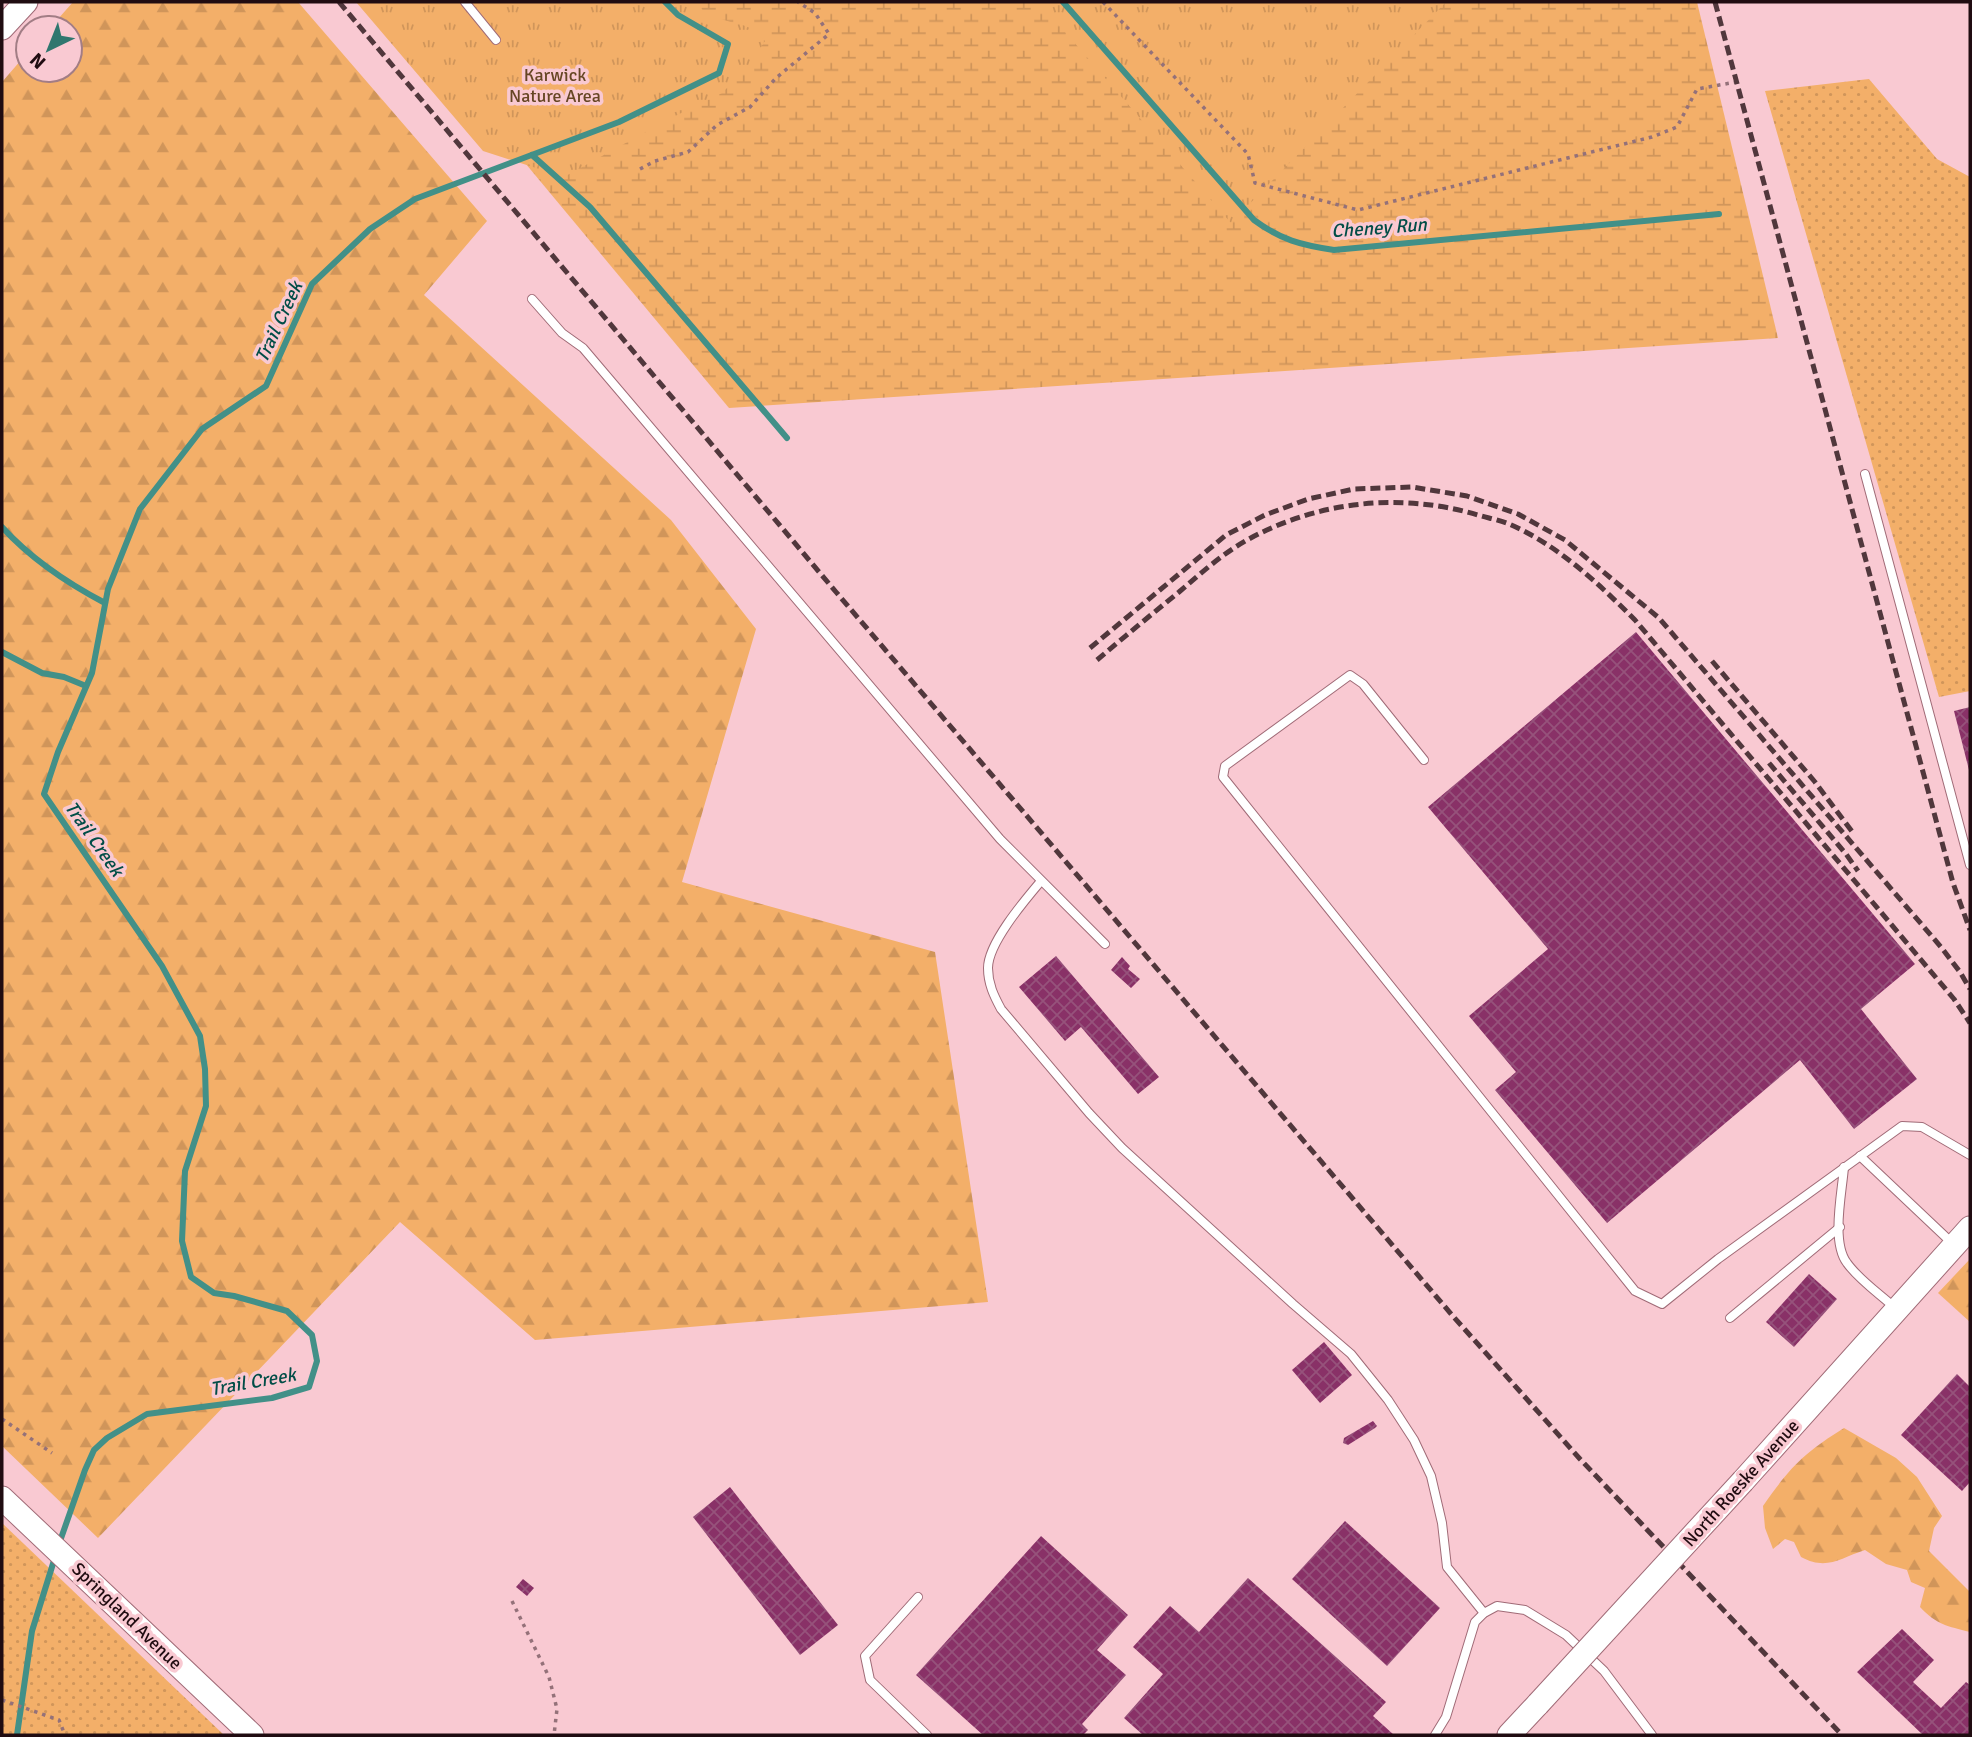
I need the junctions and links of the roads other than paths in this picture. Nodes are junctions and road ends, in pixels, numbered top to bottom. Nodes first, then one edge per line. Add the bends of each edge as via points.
1 (26, 2) edge
2 (465, 2) edge
3 (2, 29) edge
4 (496, 40) dead end
5 (532, 299) dead end
6 (1865, 474) dead end
7 (1424, 760) dead end
8 (1970, 864) edge
9 (1041, 881) junction
10 (1105, 944) dead end
11 (1970, 1155) edge
12 (1860, 1156) junction
13 (1844, 1167) junction
14 (1840, 1227) junction
15 (1970, 1228) edge
16 (1954, 1245) junction
17 (1897, 1310) junction
18 (1730, 1318) dead end
19 (2, 1498) edge
20 (918, 1597) dead end
21 (1484, 1613) junction
22 (252, 1735) edge
23 (927, 1735) edge
24 (1435, 1735) edge
25 (1509, 1735) edge
26 (1652, 1735) edge

1 - 3 street
2 - 4 lane
5 - 9 lane via 562,333 583,348 992,830
6 - 8 lane
7 - 13 lane via 1363,684 1350,675 1225,766 1223,777 1635,1291 1662,1304
9 - 10 lane
9 - 21 lane via 992,950 988,966 991,990 1001,1009 1122,1148 1352,1354 1414,1440 1431,1476 1447,1567
11 - 12 lane via 1922,1127 1902,1126
12 - 13 lane
12 - 16 lane
13 - 14 lane
14 - 17 lane via 1840,1252 1847,1265
14 - 18 lane
15 - 16 street, North Roeske Avenue
16 - 17 street, North Roeske Avenue
17 - 25 street, North Roeske Avenue, bridge
19 - 22 street, Springland Avenue
20 - 23 lane via 865,1656 870,1680
21 - 24 lane via 1475,1622 1446,1717
21 - 26 lane via 1497,1606 1525,1611 1566,1635 1604,1671

